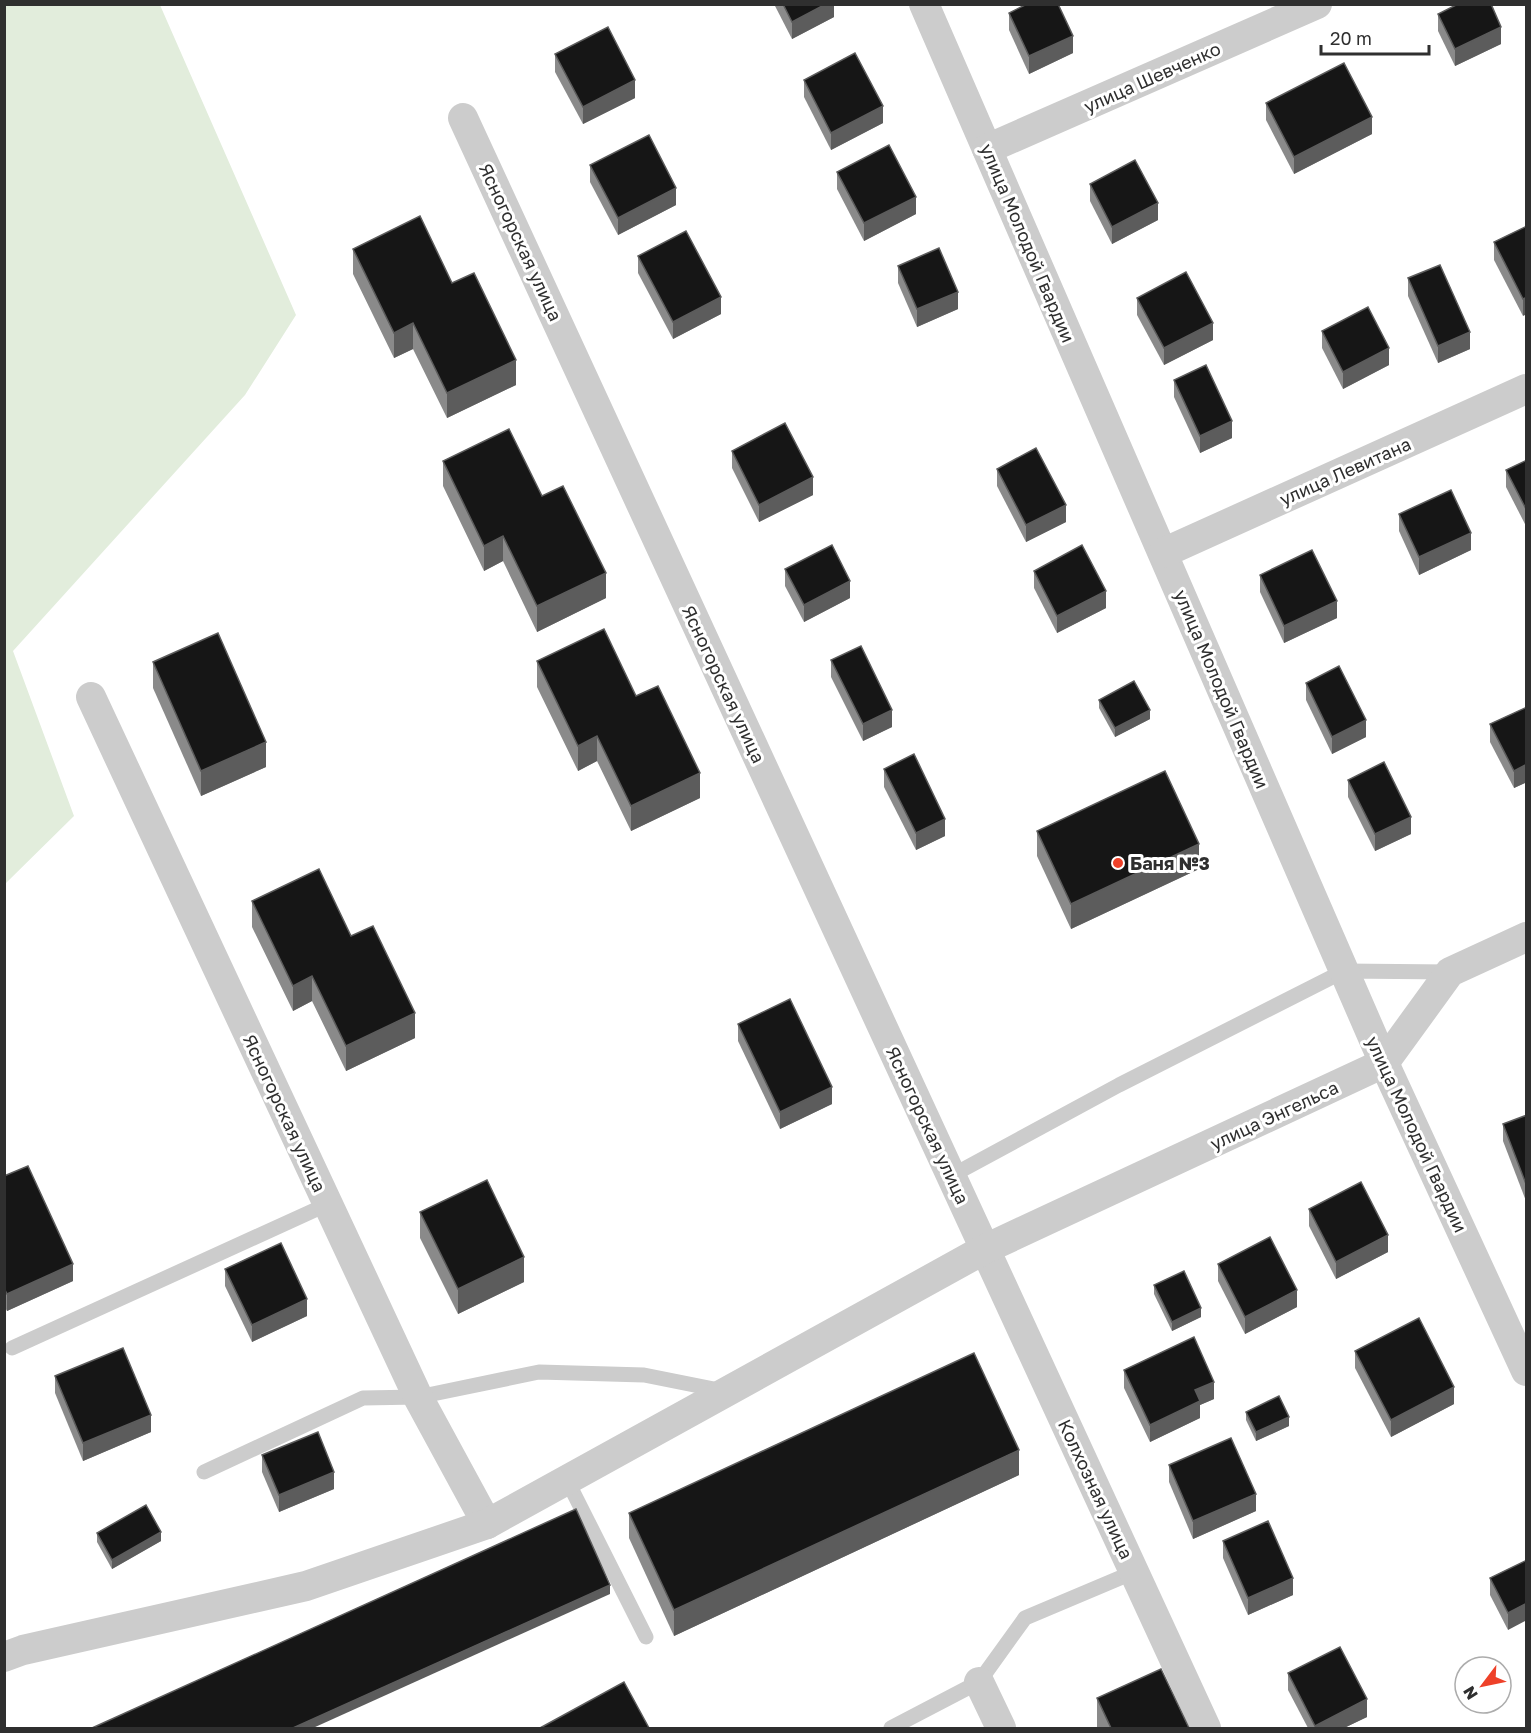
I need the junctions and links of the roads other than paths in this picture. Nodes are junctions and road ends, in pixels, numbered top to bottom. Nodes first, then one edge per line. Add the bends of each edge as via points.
1 (924, 4) edge
2 (1317, 4) edge
3 (463, 118) dead end
4 (987, 149) junction
5 (1527, 389) edge
6 (1163, 554) junction
7 (91, 697) dead end
8 (1527, 937) edge
9 (1344, 971) junction
10 (1450, 972) junction
11 (1384, 1063) junction
12 (951, 1176) junction
13 (328, 1204) junction
14 (985, 1249) junction
15 (12, 1348) dead end
16 (1527, 1371) edge
17 (726, 1392) junction
18 (418, 1397) junction
19 (204, 1472) dead end
20 (567, 1480) junction
21 (487, 1524) junction
22 (1134, 1572) junction
23 (646, 1637) dead end
24 (4, 1657) edge
25 (980, 1682) junction
26 (891, 1728) edge
27 (1001, 1728) edge
28 (1206, 1728) edge

1 - 4 street, улица Молодой Гвардии
2 - 4 street, улица Шевченко
3 - 12 street, Ясногорская улица
4 - 6 street, улица Молодой Гвардии
5 - 6 street, улица Левитана
6 - 9 street, улица Молодой Гвардии
7 - 13 street, Ясногорская улица
8 - 10 street, улица Энгельса
9 - 10 lane
9 - 11 street, улица Молодой Гвардии
9 - 12 lane
10 - 11 street, улица Энгельса
11 - 14 street, улица Энгельса
11 - 16 street, улица Молодой Гвардии
12 - 14 street, Ясногорская улица
13 - 15 lane
13 - 18 street, Ясногорская улица
14 - 17 street, улица Энгельса
14 - 22 street, Колхозная улица
17 - 18 lane via 644,1375 539,1372
17 - 20 street, улица Энгельса
18 - 19 lane via 363,1398
18 - 21 street, Ясногорская улица
20 - 21 street, улица Энгельса
20 - 23 lane
21 - 24 street, улица Энгельса via 306,1586
22 - 25 lane via 1025,1618
22 - 28 street, Колхозная улица
25 - 26 lane
25 - 27 street

